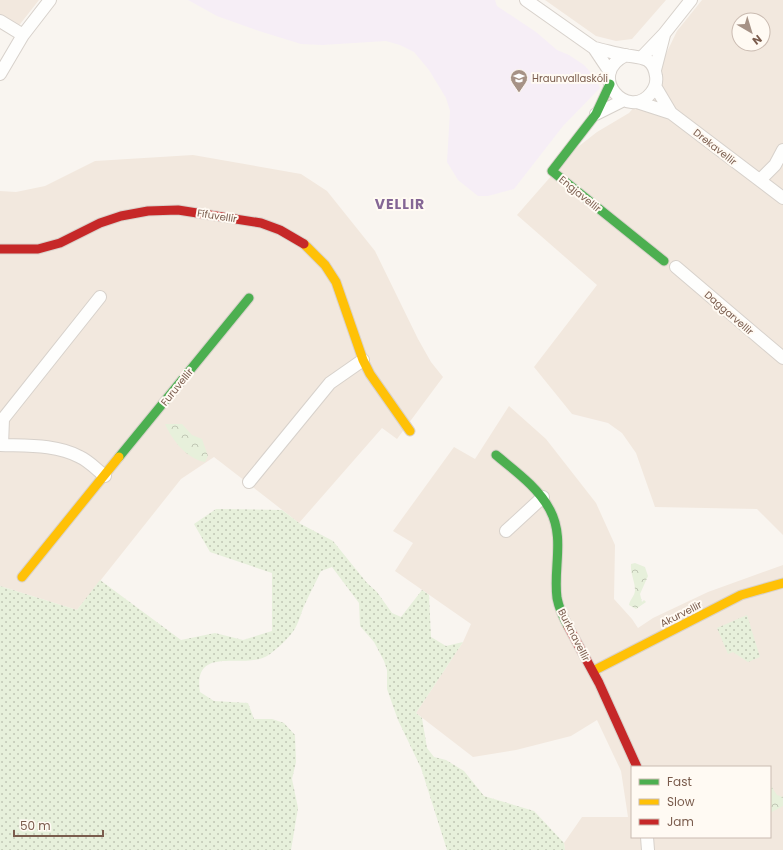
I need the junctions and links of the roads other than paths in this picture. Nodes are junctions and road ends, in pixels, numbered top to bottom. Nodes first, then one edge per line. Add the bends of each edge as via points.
1 (50, 0) edge
2 (526, 0) edge
3 (691, 0) edge
4 (0, 21) edge
5 (664, 34) junction
6 (23, 35) junction
7 (594, 48) junction
8 (626, 55) junction
9 (642, 57) junction
10 (655, 70) junction
11 (0, 74) edge
12 (610, 78) junction
13 (655, 86) junction
14 (624, 100) junction
15 (637, 102) junction
16 (671, 113) junction
17 (596, 114) junction
18 (783, 150) edge
19 (760, 180) junction
20 (783, 198) edge
21 (0, 249) edge
22 (664, 261) dead end
23 (676, 267) dead end
24 (100, 297) dead end
25 (249, 298) dead end
26 (783, 358) edge
27 (363, 360) junction
28 (410, 431) dead end
29 (1, 445) edge
30 (496, 455) dead end
31 (105, 476) junction
32 (250, 482) dead end
33 (543, 497) junction
34 (506, 531) dead end
35 (22, 577) dead end
36 (783, 583) edge
37 (593, 671) junction
38 (636, 766) edge
39 (647, 838) edge
40 (648, 850) edge

1 - 6 street
2 - 7 street
3 - 5 street
4 - 6 street
5 - 9 street
5 - 10 street
6 - 11 street
7 - 8 street
7 - 12 street
8 - 9 street
8 - 12 street via 619,59
9 - 10 street via 648,60
10 - 13 street
12 - 14 street via 615,94
12 - 17 street, Engjavellir
13 - 15 street via 645,99
13 - 16 street, Drekavellir
14 - 15 street
14 - 17 street, Engjavellir
15 - 16 street, Drekavellir
16 - 19 street, Drekavellir
17 - 22 street, Engjavellir via 552,171
18 - 19 street via 775,165
19 - 20 street, Drekavellir
21 - 27 street, Fífuvellir via 38,249 60,243 100,223 148,211 178,210 261,223 298,240 325,265 336,282
23 - 26 street, Daggarvellir
24 - 29 street via 3,419
25 - 31 street, Furuvellir
27 - 28 street, Fífuvellir
27 - 32 street via 326,388
29 - 31 street via 68,451 82,458
30 - 33 street, Burknavellir
31 - 35 street, Furuvellir
33 - 34 street
33 - 37 street, Burknavellir via 557,529 559,545 555,583 558,601 570,631
36 - 37 street, Akurvellir via 741,595
37 - 38 street, Burknavellir via 624,735
39 - 40 street

